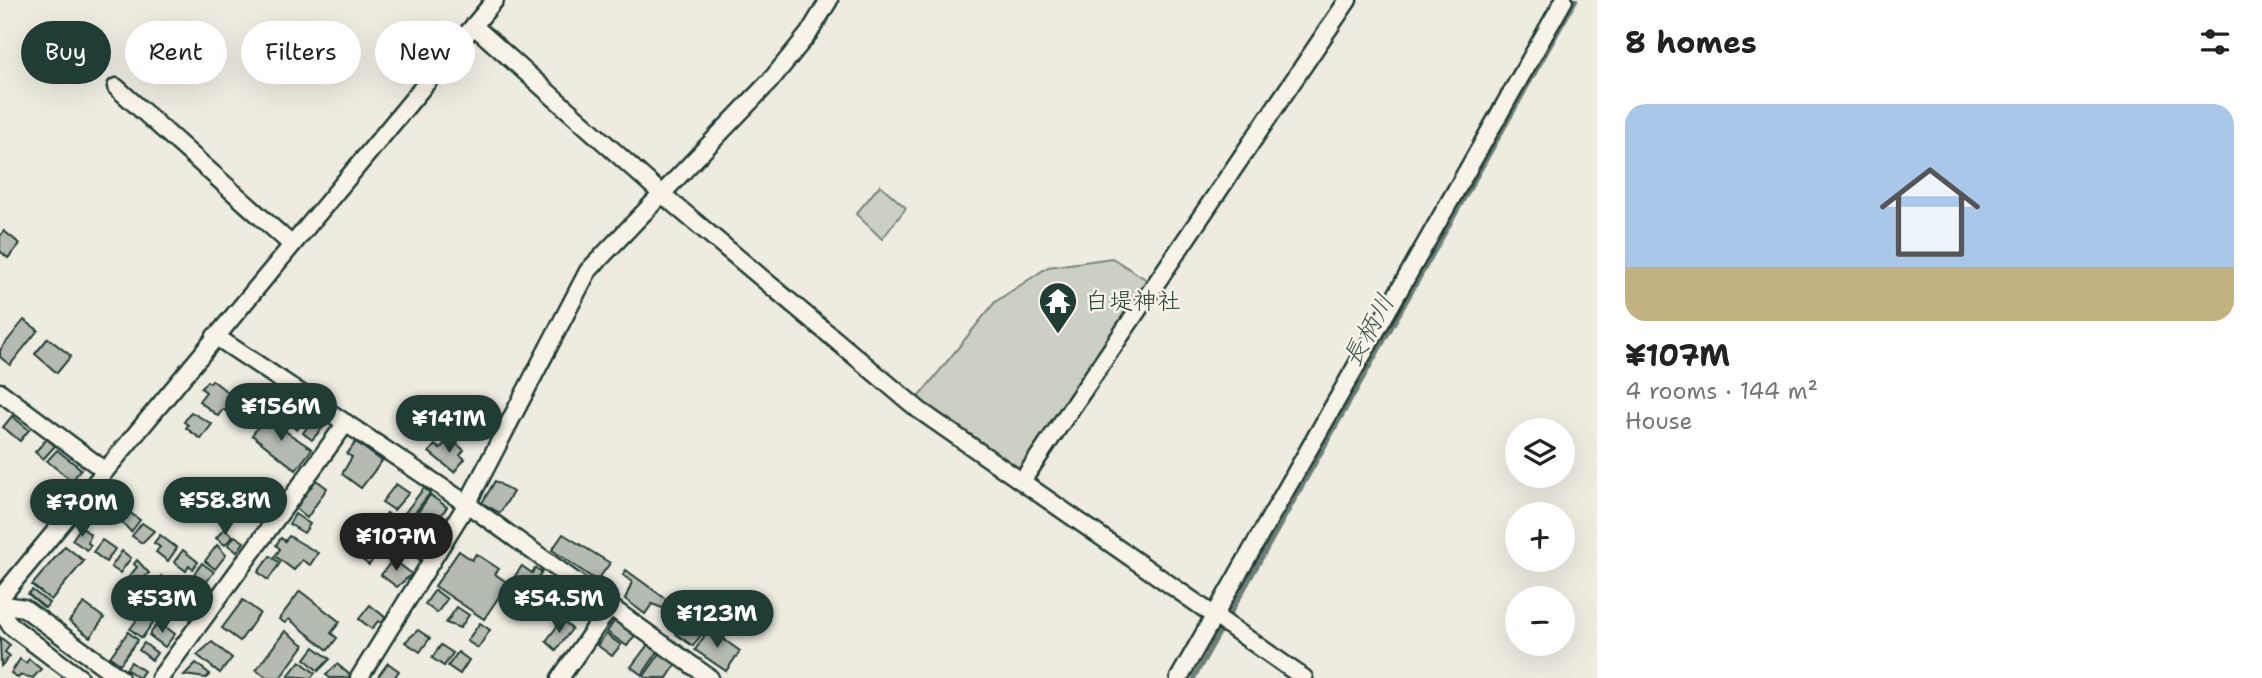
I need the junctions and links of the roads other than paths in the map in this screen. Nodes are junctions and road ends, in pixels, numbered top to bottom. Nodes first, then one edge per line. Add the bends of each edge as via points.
1 (495, 0) edge
2 (829, 0) edge
3 (1348, 0) edge
4 (1564, 0) edge
5 (475, 25) edge
6 (475, 27) edge
7 (426, 84) edge
8 (116, 87) dead end
9 (663, 195) junction
10 (292, 245) junction
11 (215, 336) junction
12 (3, 399) edge
13 (346, 423) junction
14 (104, 470) junction
15 (1022, 481) junction
16 (467, 505) junction
17 (0, 598) edge
18 (0, 604) edge
19 (610, 607) junction
20 (0, 610) edge
21 (1215, 616) junction
22 (59, 672) edge
23 (80, 678) edge
24 (120, 678) edge
25 (160, 678) edge
26 (359, 678) edge
27 (560, 678) edge
28 (710, 678) edge
29 (1178, 678) edge
30 (1304, 678) edge

1 - 5 street
2 - 9 street via 770,81
3 - 15 street
4 - 21 street
6 - 9 street
7 - 10 street
8 - 10 street
9 - 15 street via 919,410
9 - 16 street via 588,271
10 - 11 street
11 - 13 street
11 - 14 street
12 - 14 street
13 - 16 street
13 - 25 street
14 - 17 street
15 - 21 street
16 - 19 street
16 - 26 street
18 - 24 street via 24,608
19 - 27 street
19 - 28 street
20 - 22 street
21 - 29 street
21 - 30 street
22 - 23 street

